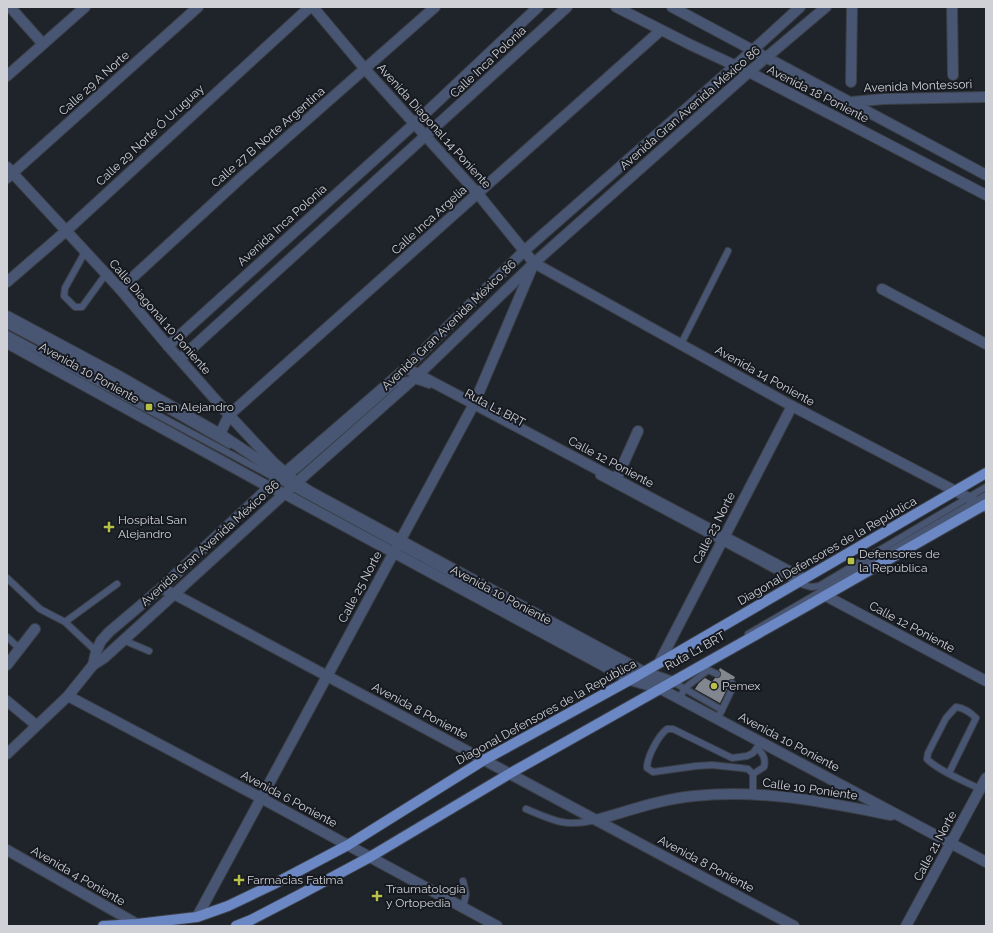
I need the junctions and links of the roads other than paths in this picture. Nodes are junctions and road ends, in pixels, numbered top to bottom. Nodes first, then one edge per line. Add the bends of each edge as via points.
1 (10, 7) edge
2 (85, 7) edge
3 (198, 7) edge
4 (312, 7) edge
5 (435, 7) edge
6 (538, 7) edge
7 (567, 7) edge
8 (616, 7) edge
9 (672, 7) edge
10 (800, 7) edge
11 (826, 7) edge
12 (852, 7) edge
13 (952, 7) edge
14 (661, 30) junction
15 (43, 44) junction
16 (753, 50) junction
17 (766, 58) junction
18 (735, 66) junction
19 (365, 70) junction
20 (749, 72) junction
21 (953, 75) dead end
22 (7, 76) edge
23 (851, 82) dead end
24 (986, 97) edge
25 (851, 102) junction
26 (414, 124) junction
27 (426, 136) junction
28 (9, 173) edge
29 (986, 175) edge
30 (478, 194) junction
31 (986, 195) edge
32 (66, 231) junction
33 (524, 251) junction
34 (728, 251) dead end
35 (85, 252) junction
36 (534, 263) junction
37 (106, 274) junction
38 (7, 282) edge
39 (120, 289) junction
40 (882, 290) dead end
41 (7, 316) edge
42 (7, 325) edge
43 (7, 334) edge
44 (7, 343) edge
45 (681, 344) junction
46 (986, 344) edge
47 (168, 346) junction
48 (180, 360) junction
49 (406, 368) junction
50 (416, 377) junction
51 (473, 406) junction
52 (792, 406) junction
53 (229, 415) junction
54 (638, 431) dead end
55 (220, 434) junction
56 (986, 473) edge
57 (281, 477) junction
58 (616, 480) junction
59 (292, 487) junction
60 (986, 487) edge
61 (955, 491) junction
62 (986, 495) edge
63 (979, 503) edge
64 (722, 539) junction
65 (397, 546) junction
66 (7, 578) edge
67 (801, 581) junction
68 (117, 584) dead end
69 (161, 588) junction
70 (174, 594) junction
71 (826, 596) junction
72 (66, 622) junction
73 (35, 629) dead end
74 (7, 637) edge
75 (123, 640) junction
76 (20, 649) junction
77 (149, 651) dead end
78 (100, 655) junction
79 (659, 663) junction
80 (7, 665) edge
81 (704, 668) junction
82 (717, 674) dead end
83 (327, 676) junction
84 (637, 676) junction
85 (670, 681) junction
86 (986, 681) edge
87 (732, 682) dead end
88 (685, 688) junction
89 (661, 689) junction
90 (68, 696) junction
91 (680, 698) junction
92 (7, 701) edge
93 (719, 714) junction
94 (36, 725) junction
95 (759, 745) junction
96 (7, 754) edge
97 (484, 760) junction
98 (949, 773) junction
99 (509, 774) junction
100 (753, 774) junction
101 (986, 778) edge
102 (980, 789) junction
103 (753, 794) junction
104 (262, 798) junction
105 (526, 809) dead end
106 (902, 817) junction
107 (596, 820) junction
108 (951, 843) junction
109 (348, 846) junction
110 (7, 850) edge
111 (370, 857) junction
112 (986, 862) edge
113 (463, 881) dead end
114 (463, 908) junction
115 (197, 917) junction
116 (137, 924) junction
117 (490, 924) edge
118 (103, 926) edge
119 (236, 926) edge
120 (794, 926) edge
121 (906, 926) edge

1 - 15 street
2 - 15 street
3 - 28 street, Calle 29 A Norte
4 - 19 street, Avenida Diagonal 14 Poniente
4 - 32 street, Calle 29 Norte Ó Uruguay
5 - 19 street, Calle 27 B Norte Argentina
6 - 26 street, Calle Inca Polonia
7 - 27 street, Calle Inca Polonia
8 - 14 street, Avenida 18 Poniente
9 - 16 street, Avenida 18 Poniente
10 - 16 street, Avenida Gran Avenida México 86
11 - 17 street, Avenida Gran Avenida México 86
12 - 23 street
13 - 21 street
14 - 18 street, Avenida 18 Poniente
14 - 30 street, Calle Inca Argelia
15 - 22 street
16 - 17 street, Avenida 18 Poniente
16 - 18 street, Avenida Gran Avenida México 86
17 - 20 street, Avenida Gran Avenida México 86
17 - 25 street, Avenida 18 Poniente
18 - 20 street, Avenida 18 Poniente
18 - 33 street, Avenida Gran Avenida México 86
19 - 26 street, Avenida Diagonal 14 Poniente
19 - 39 street, Calle 27 B Norte Argentina via 243,176
20 - 31 street, Avenida 18 Poniente
20 - 36 street, Avenida Gran Avenida México 86
24 - 25 street, Avenida Montessori
25 - 29 street, Avenida 18 Poniente
26 - 27 street, Avenida Diagonal 14 Poniente
26 - 47 street, Avenida Inca Polonia
27 - 30 street, Avenida Diagonal 14 Poniente
27 - 48 street
28 - 32 street, Calle Diagonal 10 Poniente
30 - 33 street, Avenida Diagonal 14 Poniente
30 - 53 street, Calle Inca Argelia
32 - 35 street, Calle Diagonal 10 Poniente
32 - 38 street, Calle 29 Norte Ó Uruguay
33 - 36 street, Avenida Diagonal 14 Poniente
33 - 49 street, Avenida Gran Avenida México 86
34 - 45 lane
35 - 37 street, Calle Diagonal 10 Poniente
35 - 37 lane via 64,296 75,307 82,307
36 - 45 street, Avenida 14 Poniente
36 - 50 street, Avenida Gran Avenida México 86
36 - 51 street, Calle 25 Norte
37 - 39 street, Calle Diagonal 10 Poniente
39 - 47 street, Calle Diagonal 10 Poniente
40 - 46 street
41 - 55 street, Avenida 10 Poniente
42 - 57 lane via 168,410
43 - 57 lane
44 - 57 street, Avenida 10 Poniente
45 - 52 street, Avenida 14 Poniente
47 - 48 street, Calle Diagonal 10 Poniente
48 - 53 street, Calle Diagonal 10 Poniente
49 - 50 street, Calle 12 Poniente
49 - 57 street, Avenida Gran Avenida México 86
50 - 51 street, Calle 12 Poniente
50 - 57 lane via 396,384 299,468
50 - 59 street, Avenida Gran Avenida México 86
51 - 58 street, Calle 12 Poniente
51 - 64 lane, Ruta L1 BRT
51 - 65 street, Calle 25 Norte
52 - 61 street, Avenida 14 Poniente
52 - 64 street, Calle 23 Norte
53 - 55 street, Calle Inca Argelia
53 - 57 street, Calle Diagonal 10 Poniente via 273,462
54 - 58 street
55 - 57 street, Avenida 10 Poniente
56 - 61 main road, Diagonal Defensores de la República
57 - 59 street, Avenida 10 Poniente
57 - 59 street, Avenida 10 Poniente
57 - 69 street, Avenida Gran Avenida México 86
58 - 64 street, Calle 12 Poniente
59 - 65 street, Avenida 10 Poniente
59 - 65 street, Avenida 10 Poniente via 309,491
59 - 70 street, Avenida Gran Avenida México 86
60 - 63 lane, Ruta L1 BRT
61 - 63 street, Avenida 14 Poniente
61 - 67 main road, Diagonal Defensores de la República
62 - 63 lane, Ruta L1 BRT
63 - 67 lane, Ruta L1 BRT via 819,586 811,588
63 - 71 main road
63 - 85 lane, Ruta L1 BRT via 681,672
64 - 67 street, Calle 12 Poniente
64 - 79 street, Calle 23 Norte
65 - 83 street, Calle 25 Norte
65 - 84 street, Avenida 10 Poniente
65 - 84 street, Avenida 10 Poniente
66 - 72 lane via 40,609
67 - 79 main road, Diagonal Defensores de la República
68 - 72 lane
69 - 70 street, Avenida 8 Poniente
69 - 78 street, Avenida Gran Avenida México 86 via 109,632 102,642
70 - 75 street, Avenida Gran Avenida México 86
70 - 83 street, Avenida 8 Poniente
71 - 81 main road
71 - 86 street, Calle 12 Poniente
72 - 78 lane
73 - 76 street
74 - 76 lane
75 - 77 lane
75 - 78 street, Avenida Gran Avenida México 86
76 - 80 street
78 - 90 street, Avenida Gran Avenida México 86
79 - 84 main road, Diagonal Defensores de la República
81 - 82 lane
81 - 85 main road
81 - 88 lane
83 - 97 street, Avenida 8 Poniente
83 - 104 street, Calle 25 Norte
84 - 85 street, Avenida 10 Poniente
84 - 89 street, Avenida 10 Poniente
84 - 97 main road, Diagonal Defensores de la República
85 - 88 lane
85 - 89 main road
87 - 93 lane via 733,687
88 - 91 lane
88 - 93 lane
89 - 91 street, Avenida 10 Poniente
89 - 99 main road
90 - 94 street, Avenida Gran Avenida México 86
90 - 104 street, Avenida 6 Poniente
91 - 93 street, Avenida 10 Poniente
92 - 94 street
93 - 95 street, Avenida 10 Poniente
94 - 96 street, Avenida Gran Avenida México 86
95 - 100 lane via 764,755 764,767
95 - 100 lane via 747,756 732,758 673,729 667,729 662,733 647,761 647,768 653,772 712,765 748,769
95 - 106 street, Avenida 10 Poniente
97 - 99 street, Avenida 8 Poniente
97 - 109 main road, Diagonal Defensores de la República
98 - 98 lane via 976,718 962,708 956,707 946,718 928,752 927,759
98 - 102 lane
99 - 107 street, Avenida 8 Poniente
99 - 111 main road
100 - 103 lane
101 - 102 street, Calle 21 Norte
102 - 108 street, Calle 21 Norte
103 - 106 street, Calle 10 Poniente via 808,799
103 - 107 street, Calle 10 Poniente via 694,796 655,803
104 - 109 street, Avenida 6 Poniente
104 - 115 street, Calle 25 Norte
105 - 107 lane via 561,823
106 - 108 street, Avenida 10 Poniente
107 - 120 street, Avenida 8 Poniente
108 - 112 street, Avenida 10 Poniente
108 - 121 street, Calle 21 Norte
109 - 111 street, Avenida 6 Poniente
109 - 115 main road, Diagonal Defensores de la República via 228,906
110 - 116 street, Avenida 4 Poniente
111 - 114 street, Avenida 6 Poniente
111 - 119 main road
113 - 114 lane via 466,894
114 - 117 street, Avenida 6 Poniente
115 - 116 main road, Diagonal Defensores de la República
116 - 118 main road, Diagonal Defensores de la República

